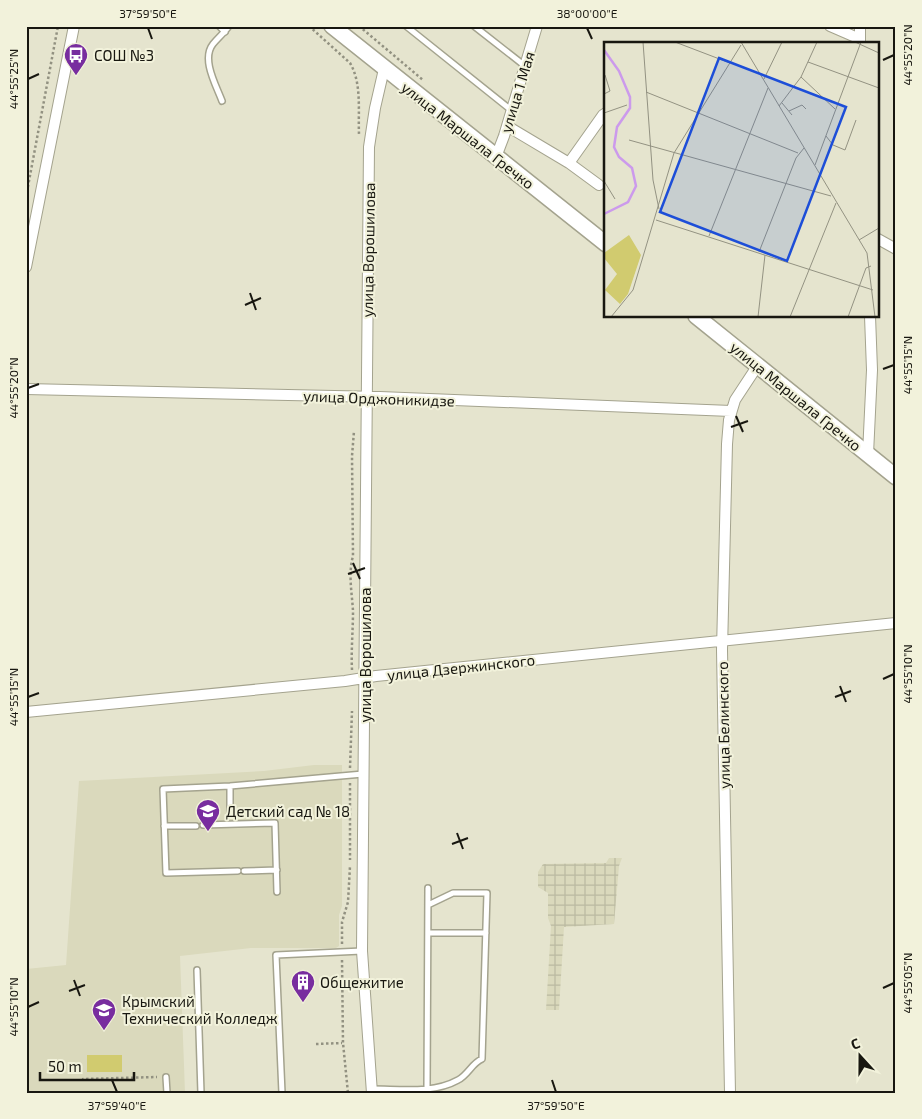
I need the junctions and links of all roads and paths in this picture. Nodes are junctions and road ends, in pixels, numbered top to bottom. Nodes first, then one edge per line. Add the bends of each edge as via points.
1 (58, 26) edge
2 (74, 26) edge
3 (219, 26) edge
4 (229, 26) edge
5 (309, 26) edge
6 (406, 26) edge
7 (474, 26) edge
8 (538, 26) edge
9 (830, 26) edge
10 (860, 26) edge
11 (332, 27) edge
12 (225, 32) junction
13 (860, 41) edge
14 (525, 67) junction
15 (384, 69) junction
16 (222, 101) dead end
17 (512, 110) junction
18 (604, 114) edge
19 (507, 126) junction
20 (359, 139) dead end
21 (496, 157) junction
22 (569, 164) junction
23 (599, 185) dead end
24 (26, 196) edge
25 (880, 240) edge
26 (604, 242) edge
27 (896, 249) edge
28 (26, 267) edge
29 (699, 318) edge
30 (870, 318) edge
31 (758, 365) junction
32 (26, 389) edge
33 (366, 397) junction
34 (731, 411) junction
35 (354, 424) dead end
36 (868, 454) junction
37 (896, 476) edge
38 (896, 623) edge
39 (722, 640) junction
40 (364, 678) junction
41 (352, 680) junction
42 (352, 708) dead end
43 (26, 712) edge
44 (364, 774) junction
45 (350, 775) junction
46 (230, 786) junction
47 (230, 811) dead end
48 (164, 826) junction
49 (196, 826) dead end
50 (203, 826) dead end
51 (277, 870) junction
52 (238, 871) dead end
53 (244, 871) dead end
54 (428, 888) dead end
55 (277, 892) dead end
56 (428, 905) junction
57 (428, 933) junction
58 (486, 933) junction
59 (362, 951) junction
60 (342, 952) junction
61 (197, 970) dead end
62 (343, 1043) junction
63 (316, 1044) dead end
64 (166, 1077) joint
65 (83, 1081) dead end
66 (427, 1089) junction
67 (372, 1091) edge
68 (167, 1093) edge
69 (201, 1093) edge
70 (282, 1093) edge
71 (348, 1093) edge
72 (730, 1093) edge

1 - 24 path
2 - 28 street
3 - 12 lane
4 - 12 lane
5 - 20 path via 354,69 358,88
6 - 17 lane
7 - 14 lane
8 - 14 street, улица 1 Мая
9 - 13 street
10 - 13 street
11 - 15 main road, улица Маршала Гречко
12 - 16 lane via 212,45 208,57
14 - 17 street, улица 1 Мая
15 - 21 main road, улица Маршала Гречко
15 - 33 street, улица Ворошилова via 369,147
17 - 19 street, улица 1 Мая
18 - 22 street
19 - 21 street, улица 1 Мая
19 - 22 street
21 - 26 main road, улица Маршала Гречко
22 - 23 street
25 - 27 street
29 - 31 main road, улица Маршала Гречко
30 - 36 street via 872,370
31 - 34 street, улица Белинского
31 - 36 main road, улица Маршала Гречко
32 - 33 street, улица Орджоникидзе
33 - 34 street, улица Орджоникидзе
33 - 40 street, улица Ворошилова
34 - 39 street, улица Белинского via 727,444
35 - 41 path via 350,587
36 - 37 main road, улица Маршала Гречко
38 - 39 street, улица Дзержинского
39 - 40 street, улица Дзержинского
39 - 72 street, улица Белинского
40 - 41 street, улица Дзержинского
40 - 44 street, улица Ворошилова
41 - 43 street, улица Дзержинского
42 - 45 path
44 - 45 lane
44 - 59 street, улица Ворошилова
45 - 46 lane
45 - 60 path via 350,868 348,902 342,922
46 - 47 lane
46 - 48 lane via 164,789
48 - 49 lane
48 - 52 lane via 166,873
50 - 51 lane via 276,823
51 - 53 lane
51 - 55 lane
54 - 56 lane
56 - 57 lane
56 - 58 lane via 453,893 487,893
57 - 58 lane
57 - 66 lane
58 - 66 lane via 482,1060 457,1081
59 - 60 lane
59 - 67 street, улица Ворошилова
60 - 62 path
60 - 70 lane via 276,955
61 - 69 lane
62 - 63 path
62 - 71 path
64 - 65 path
64 - 68 lane
66 - 67 lane

